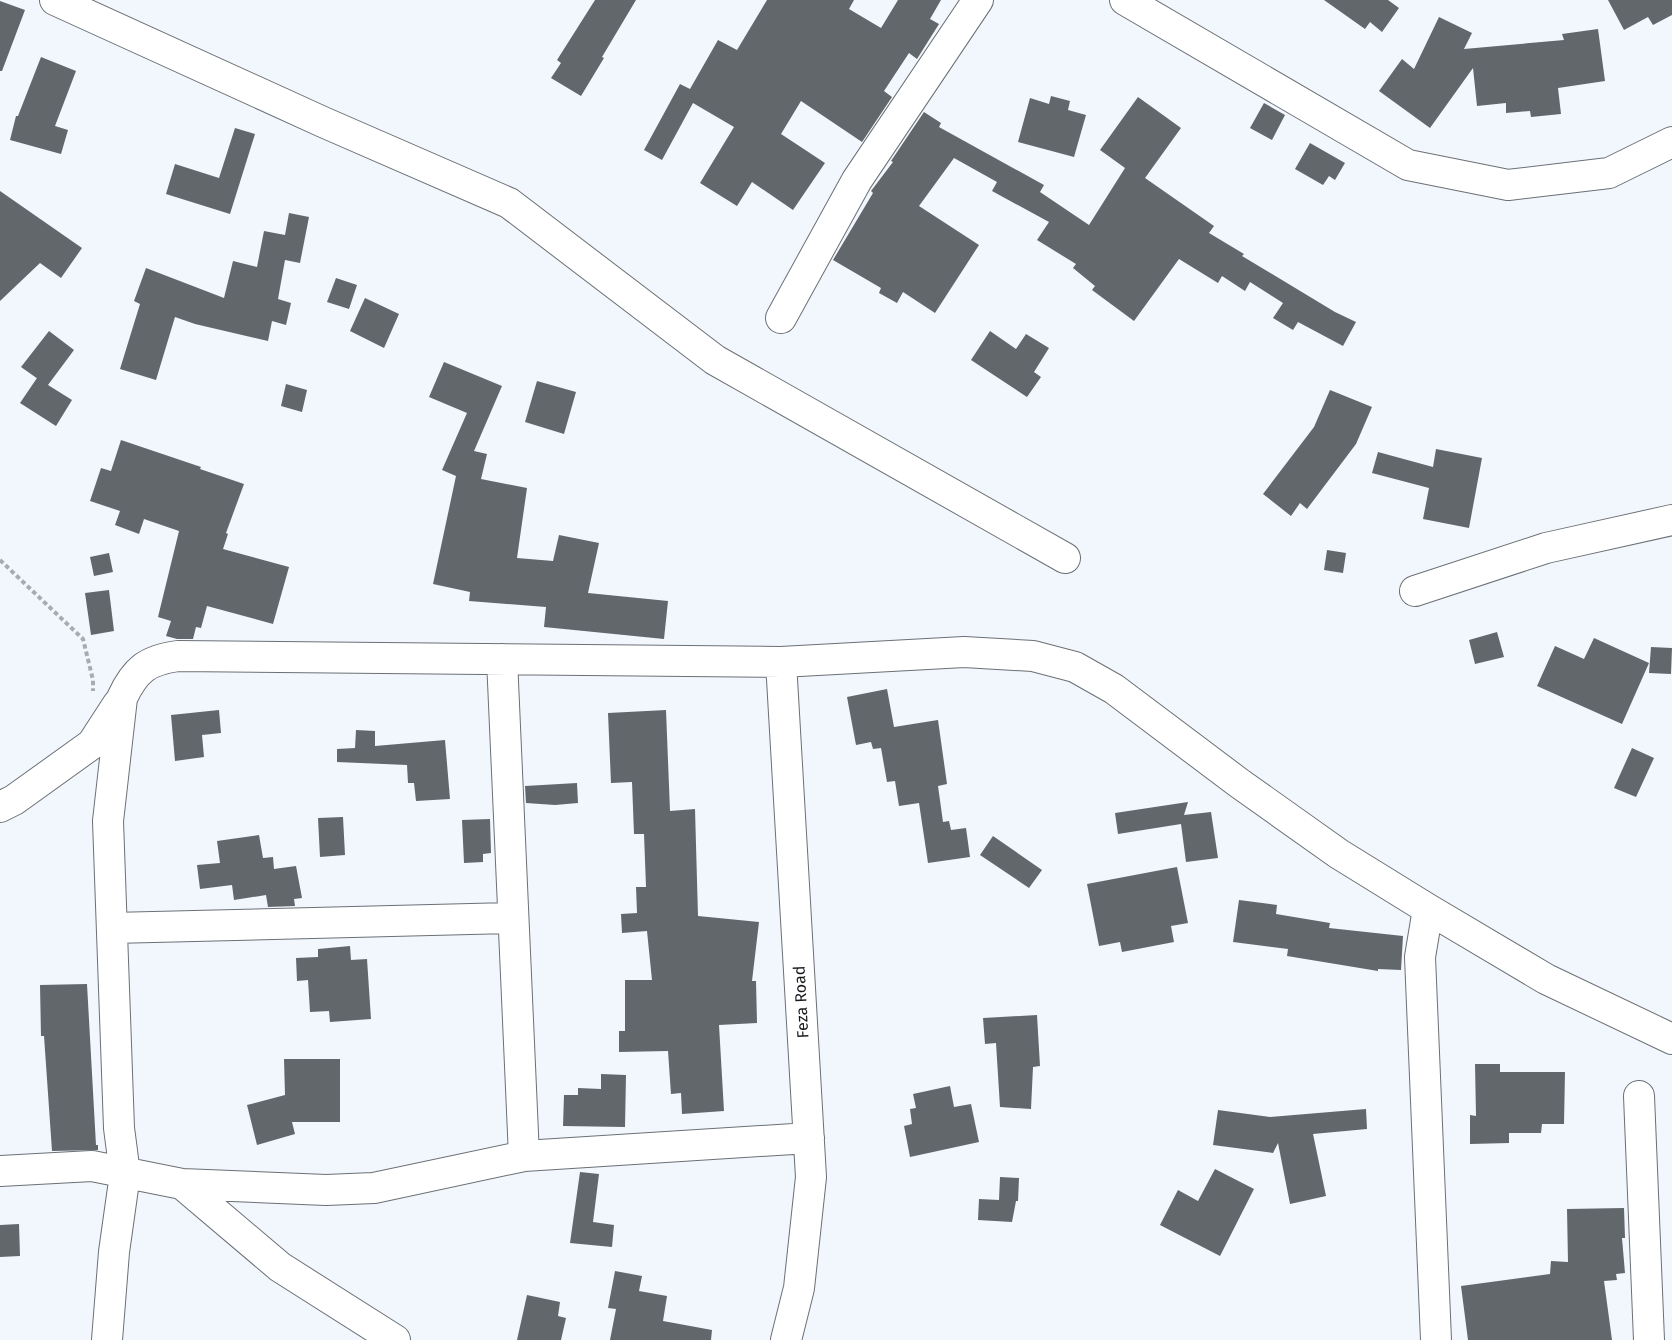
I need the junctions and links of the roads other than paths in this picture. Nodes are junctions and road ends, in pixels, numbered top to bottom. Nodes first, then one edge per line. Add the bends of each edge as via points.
1 (55, 0) edge
2 (978, 0) edge
3 (1125, 0) edge
4 (1672, 142) edge
5 (781, 318) dead end
6 (1672, 520) edge
7 (1065, 558) dead end
8 (1415, 591) dead end
9 (502, 659) junction
10 (781, 662) junction
11 (107, 700) junction
12 (0, 807) edge
13 (1428, 909) junction
14 (513, 918) junction
15 (112, 927) junction
16 (1672, 1039) edge
17 (1639, 1096) dead end
18 (809, 1138) junction
19 (524, 1156) junction
20 (0, 1171) edge
21 (125, 1174) junction
22 (182, 1184) junction
23 (107, 1340) edge
24 (395, 1340) edge
25 (786, 1340) edge
26 (1436, 1340) edge
27 (1649, 1340) edge

1 - 7 street via 509,203 715,360
2 - 5 street via 857,180
3 - 4 street via 1408,165 1508,185 1609,173
6 - 8 street via 1546,548
9 - 10 street
9 - 11 street via 178,656 143,667
9 - 14 street
10 - 13 street via 964,652 1033,656 1075,667 1114,688 1339,854
10 - 18 street, Feza Road
11 - 12 street via 92,744
11 - 15 street
13 - 16 street via 1546,979
13 - 26 street via 1420,957
14 - 15 street
14 - 19 street
15 - 21 street via 119,1128
17 - 27 street
18 - 19 street
18 - 25 street, Feza Road via 811,1178 800,1287
19 - 22 street via 374,1188
20 - 21 street via 92,1166
21 - 22 street
21 - 23 street
22 - 24 street via 279,1267

